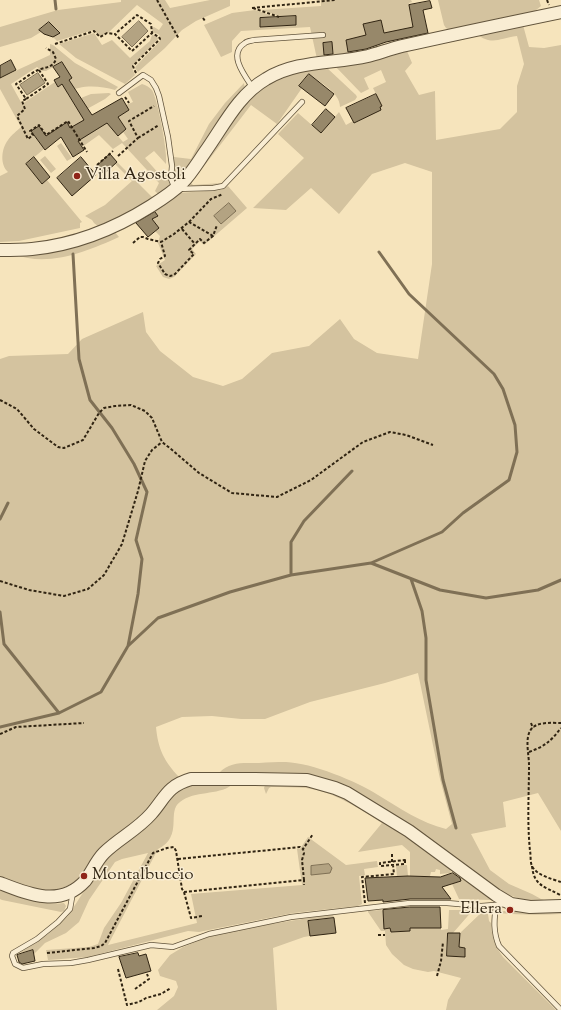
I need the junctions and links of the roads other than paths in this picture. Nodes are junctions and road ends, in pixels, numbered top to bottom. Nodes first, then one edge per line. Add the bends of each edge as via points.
1 (561, 12) edge
2 (323, 35) dead end
3 (253, 88) junction
4 (119, 93) dead end
5 (302, 102) dead end
6 (175, 189) junction
7 (0, 250) edge
8 (0, 883) edge
9 (74, 890) junction
10 (511, 904) junction
11 (496, 906) junction
12 (561, 906) edge
13 (561, 1010) edge

1 - 3 street via 367,56 294,67 270,76
2 - 3 lane via 245,42 239,48 237,57 242,72
3 - 6 street via 235,108 191,172
4 - 6 lane via 143,75 151,80 156,88 161,102 172,166 171,179
5 - 6 lane via 223,186
6 - 7 street via 142,212 102,231 57,245
8 - 9 street via 38,896 60,896
9 - 10 street via 84,881 101,856 138,826 173,786 191,779 307,780 347,793 409,831
9 - 11 lane via 66,914 47,932 13,953 15,964 23,968 88,960 151,945 173,947 209,934 291,917 419,903
10 - 11 lane
10 - 12 street via 530,907
11 - 13 lane via 495,935 499,946

